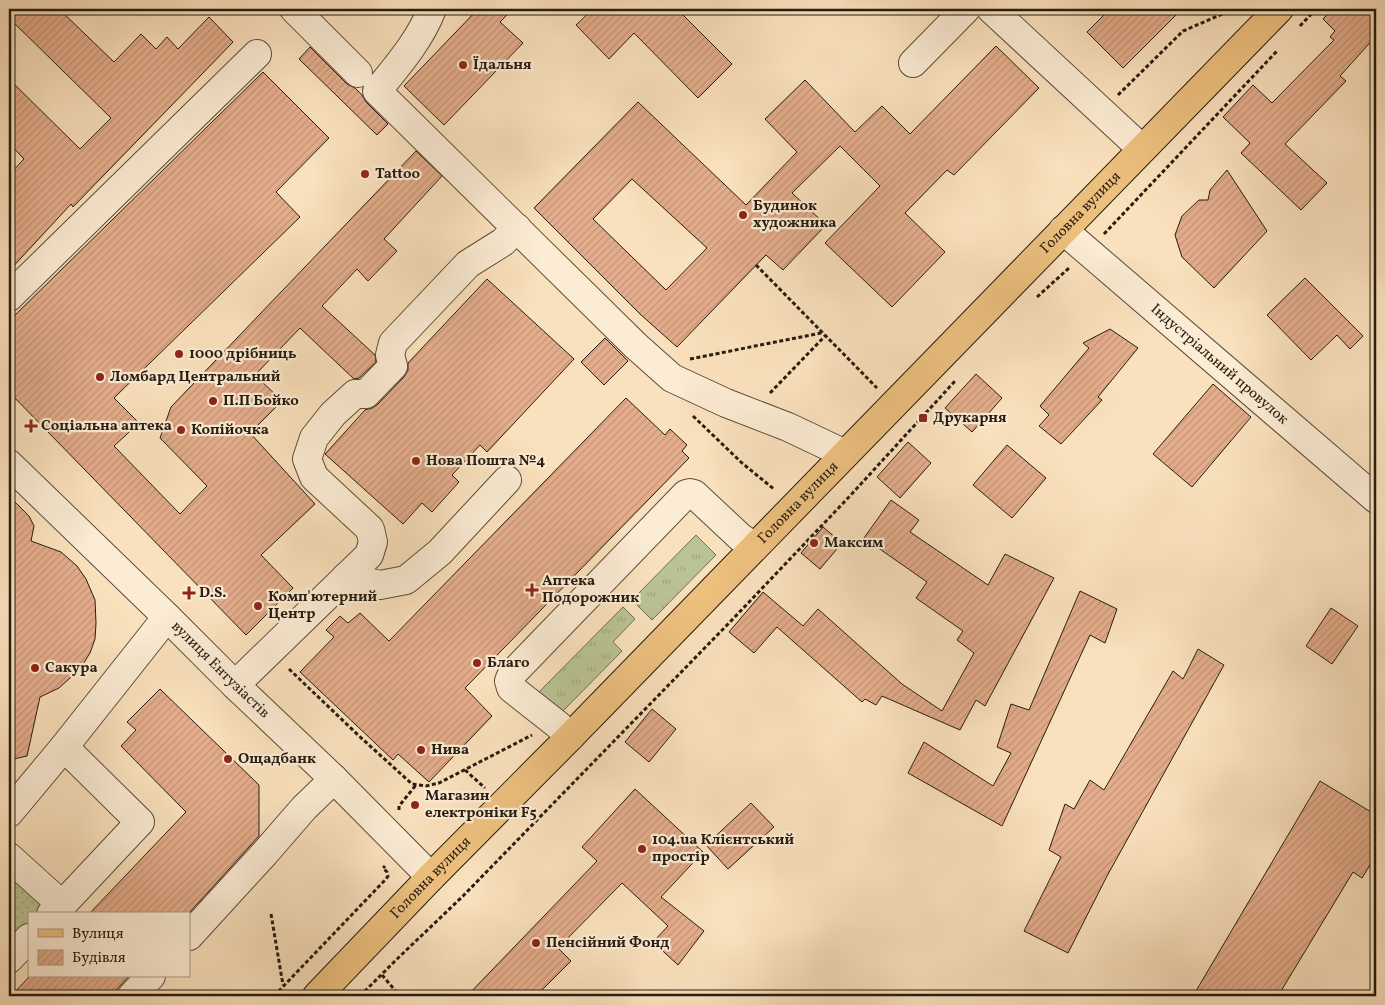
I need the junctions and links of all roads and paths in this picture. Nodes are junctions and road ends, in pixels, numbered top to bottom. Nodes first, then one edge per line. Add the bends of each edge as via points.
1 (294, 9) edge
2 (432, 9) edge
3 (966, 9) edge
4 (991, 9) edge
5 (1279, 9) edge
6 (1316, 9) edge
7 (1296, 30) dead end
8 (1282, 45) dead end
9 (257, 54) dead end
10 (912, 63) dead end
11 (358, 73) dead end
12 (1142, 149) junction
13 (517, 228) junction
14 (1063, 230) junction
15 (1088, 251) junction
16 (756, 265) dead end
17 (9, 297) edge
18 (1031, 302) dead end
19 (823, 334) junction
20 (658, 365) junction
21 (958, 378) dead end
22 (882, 393) dead end
23 (752, 413) junction
24 (845, 454) junction
25 (10, 468) edge
26 (507, 480) dead end
27 (1376, 499) edge
28 (754, 547) junction
29 (346, 576) junction
30 (167, 617) junction
31 (288, 668) dead end
32 (235, 685) junction
33 (564, 731) junction
34 (64, 747) junction
35 (465, 770) junction
36 (334, 779) junction
37 (417, 784) junction
38 (486, 789) dead end
39 (9, 813) edge
40 (398, 815) dead end
41 (402, 848) junction
42 (9, 857) edge
43 (430, 877) junction
44 (56, 910) edge
45 (271, 914) dead end
46 (190, 935) edge
47 (28, 939) edge
48 (9, 959) edge
49 (382, 975) junction
50 (149, 978) edge
51 (283, 986) junction
52 (132, 996) edge
53 (274, 996) edge
54 (317, 996) edge
55 (360, 996) edge
56 (400, 996) edge

1 - 11 street
2 - 13 street via 408,52 377,91
3 - 10 street
4 - 12 street
5 - 12 main road, Головна вулиця
6 - 7 path
8 - 15 path
9 - 17 street
12 - 14 main road, Головна вулиця
13 - 20 street
13 - 29 street via 503,242 468,264 393,343 390,355 393,366 366,394 355,394 333,414 314,438 307,459 314,477 370,529 373,542 369,555
14 - 15 street, Індустріальний провулок
14 - 24 main road, Головна вулиця
15 - 18 path
15 - 27 street, Індустріальний провулок
16 - 19 path
19 - 20 path
19 - 22 path
19 - 23 path
20 - 23 street via 672,378
21 - 49 path via 730,622
23 - 24 street
24 - 28 main road, Головна вулиця
25 - 30 street, вулиця Ентузіастів
26 - 29 street via 440,552 406,580 380,585
28 - 33 main road, Головна вулиця
28 - 33 street via 694,494 686,494 512,674 511,688
29 - 32 street
30 - 32 street, вулиця Ентузіастів
30 - 34 street
31 - 37 path via 364,741 412,784
32 - 36 street, вулиця Ентузіастів
33 - 35 path via 543,730
33 - 43 main road, Головна вулиця
34 - 39 street
34 - 44 street via 140,822
35 - 37 path via 439,783
35 - 38 path
36 - 41 street, вулиця Ентузіастів
36 - 46 street
37 - 40 path via 399,806
41 - 43 street, вулиця Ентузіастів
41 - 51 path via 383,868 388,876 380,886
42 - 44 street
43 - 54 main road, Головна вулиця
45 - 51 path
47 - 48 street
49 - 55 path
49 - 56 path
50 - 52 street
51 - 53 path

